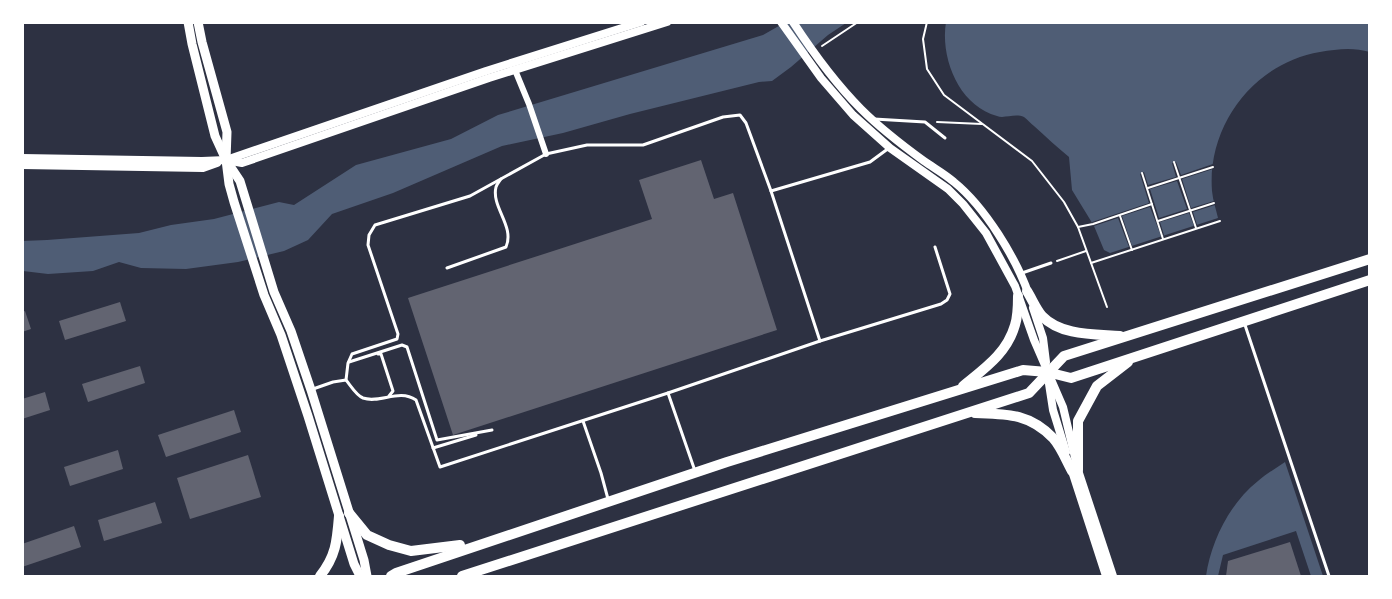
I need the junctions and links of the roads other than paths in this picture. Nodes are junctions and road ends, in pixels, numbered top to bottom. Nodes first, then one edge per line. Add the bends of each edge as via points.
1 (188, 22) edge
2 (198, 22) edge
3 (641, 22) edge
4 (667, 22) edge
5 (781, 22) edge
6 (793, 22) edge
7 (515, 70) junction
8 (872, 118) junction
9 (945, 138) dead end
10 (890, 148) junction
11 (545, 150) junction
12 (22, 158) edge
13 (226, 160) junction
14 (22, 165) edge
15 (502, 177) junction
16 (771, 191) junction
17 (935, 247) dead end
18 (1370, 259) edge
19 (1051, 263) road end
20 (447, 268) dead end
21 (1020, 274) junction
22 (1370, 280) edge
23 (1023, 294) junction
24 (1244, 321) junction
25 (1126, 336) junction
26 (820, 341) junction
27 (376, 353) junction
28 (1135, 357) junction
29 (348, 363) junction
30 (1047, 372) junction
31 (346, 380) junction
32 (311, 390) junction
33 (957, 390) junction
34 (668, 393) junction
35 (388, 396) junction
36 (965, 412) junction
37 (583, 421) junction
38 (433, 448) junction
39 (1075, 470) junction
40 (696, 472) junction
41 (608, 502) junction
42 (344, 515) junction
43 (493, 540) junction
44 (510, 561) junction
45 (320, 576) edge
46 (360, 576) edge
47 (367, 576) edge
48 (391, 576) edge
49 (462, 576) edge
50 (490, 576) edge
51 (1106, 576) edge
52 (1113, 576) edge
53 (1329, 576) edge

1 - 13 main road via 215,136
2 - 13 main road via 227,132
3 - 13 street
4 - 7 street
5 - 10 street via 853,115
6 - 8 street via 829,71
7 - 11 street
7 - 13 street via 242,163
8 - 9 lane via 925,122
8 - 21 street via 915,155 955,182 994,228
10 - 16 lane via 870,162
10 - 23 street via 963,204 986,233
11 - 15 lane
11 - 16 lane via 643,145 723,117 740,116
12 - 13 street
13 - 14 street via 203,168
13 - 32 main road via 240,181 274,292
13 - 42 main road via 234,202 264,295
15 - 20 lane via 496,197 507,228 506,248
15 - 29 lane via 470,196 375,225 368,245 398,334 397,339 352,354
16 - 26 lane
17 - 26 lane via 950,294 947,300
18 - 25 main road
19 - 21 lane
21 - 23 street
22 - 24 main road
23 - 25 main road via 1058,327
23 - 30 street via 1043,338
23 - 33 main road via 1016,323 996,360
24 - 28 main road
24 - 53 lane
25 - 30 main road via 1064,356
26 - 34 lane
27 - 29 lane
27 - 35 lane via 381,354 393,391
27 - 38 lane via 406,347 437,440 492,430
28 - 30 main road via 1071,378
28 - 39 main road via 1097,386 1086,404 1078,421
29 - 31 lane
30 - 33 main road via 1023,370
30 - 36 main road via 1029,393
30 - 39 street via 1063,407
31 - 32 lane
31 - 35 lane via 364,398
32 - 42 main road
33 - 40 main road
34 - 37 lane
34 - 40 lane
35 - 38 lane via 411,396 416,400
36 - 39 main road via 1004,414 1033,421 1054,439
36 - 44 main road
37 - 38 lane via 440,467
37 - 41 lane
39 - 51 street
39 - 52 street
40 - 41 main road
41 - 43 main road
42 - 43 main road via 367,535 411,551
42 - 45 main road via 336,548
42 - 46 main road
42 - 47 main road
43 - 48 main road
44 - 49 main road
44 - 50 main road

